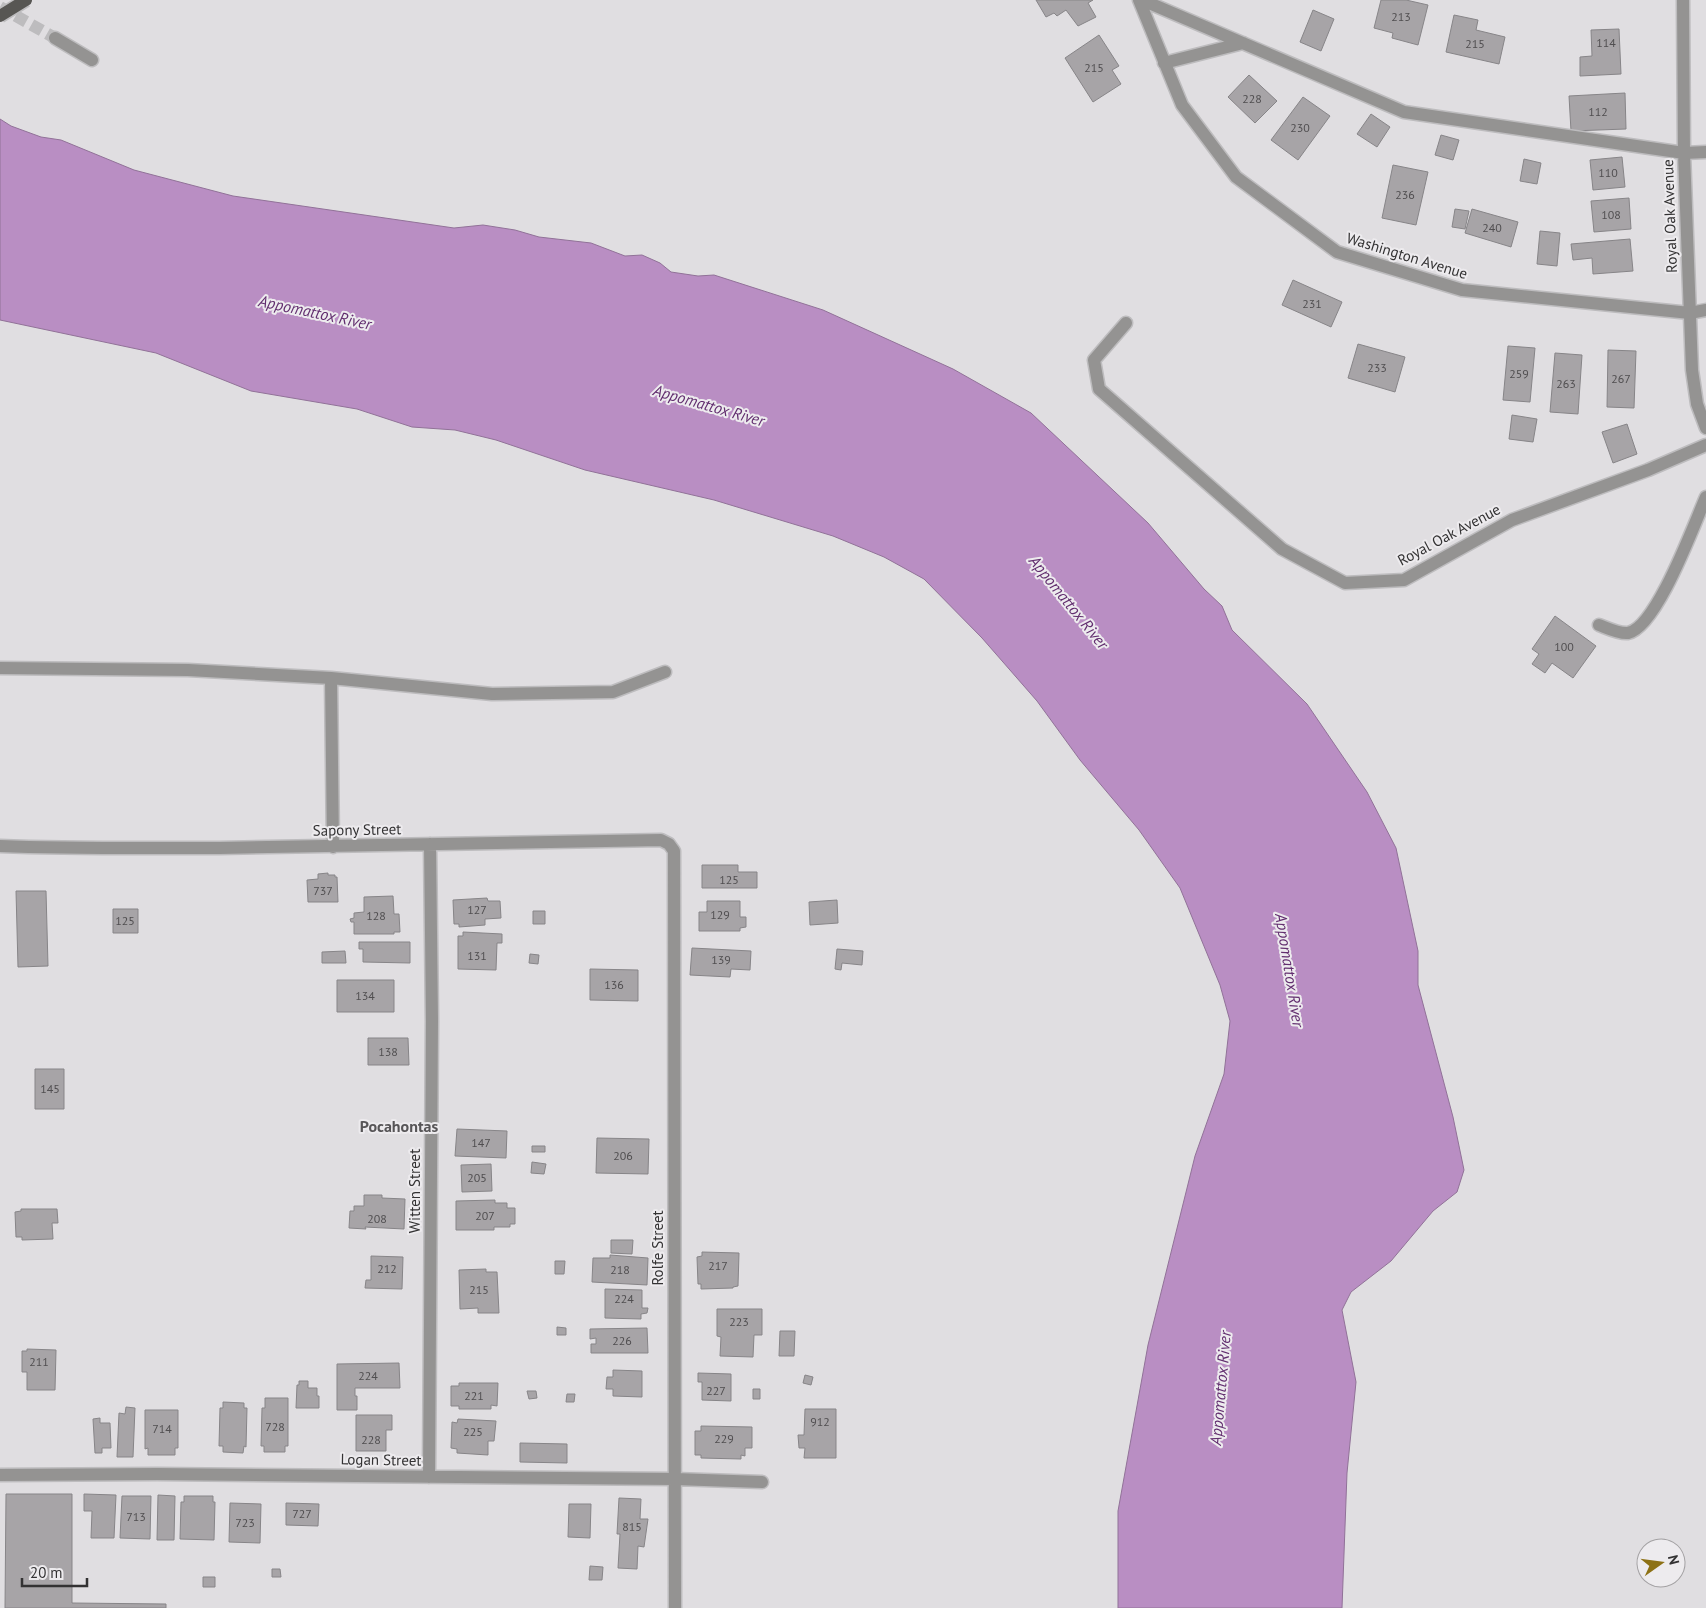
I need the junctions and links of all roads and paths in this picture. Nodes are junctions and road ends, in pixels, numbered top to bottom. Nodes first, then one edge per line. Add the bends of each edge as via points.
1 (26, 0) edge
2 (1141, 0) edge
3 (1683, 0) edge
4 (0, 16) edge
5 (55, 38) tunnel mouth
6 (1243, 43) junction
7 (92, 60) dead end
8 (1164, 63) junction
9 (1706, 152) edge
10 (1684, 153) junction
11 (1706, 310) edge
12 (1690, 312) junction
13 (1126, 323) dead end
14 (1706, 428) edge
15 (1706, 445) edge
16 (1706, 497) edge
17 (1599, 625) dead end
18 (0, 668) edge
19 (665, 672) dead end
20 (332, 678) junction
21 (430, 844) junction
22 (0, 846) edge
23 (333, 847) junction
24 (674, 888) joint
25 (0, 1475) edge
26 (429, 1477) junction
27 (675, 1479) junction
28 (762, 1482) dead end
29 (675, 1608) edge

1 - 4 main road, bridge
2 - 6 street
2 - 8 street, Washington Avenue
3 - 10 street, Royal Oak Avenue
5 - 7 street
6 - 8 street
6 - 10 street via 1404,112
8 - 12 street, Washington Avenue via 1182,105 1236,177 1337,252 1462,290
9 - 10 street
10 - 12 street, Royal Oak Avenue
11 - 12 street, Washington Avenue
12 - 14 street, Royal Oak Avenue via 1692,370
13 - 15 street, Royal Oak Avenue via 1094,360 1099,389 1282,549 1345,583 1404,580 1512,520
16 - 17 street via 1667,586 1637,629 1627,633
18 - 20 street via 188,670
19 - 20 street via 613,692 492,694
20 - 23 street
21 - 23 street, Sapony Street
21 - 24 street, Sapony Street via 661,840 674,851
21 - 26 street, Witten Street
22 - 23 street, Sapony Street via 68,849
24 - 27 street, Rolfe Street
25 - 26 street, Logan Street
26 - 27 street, Logan Street
27 - 28 street, Logan Street
27 - 29 street, Rolfe Street

